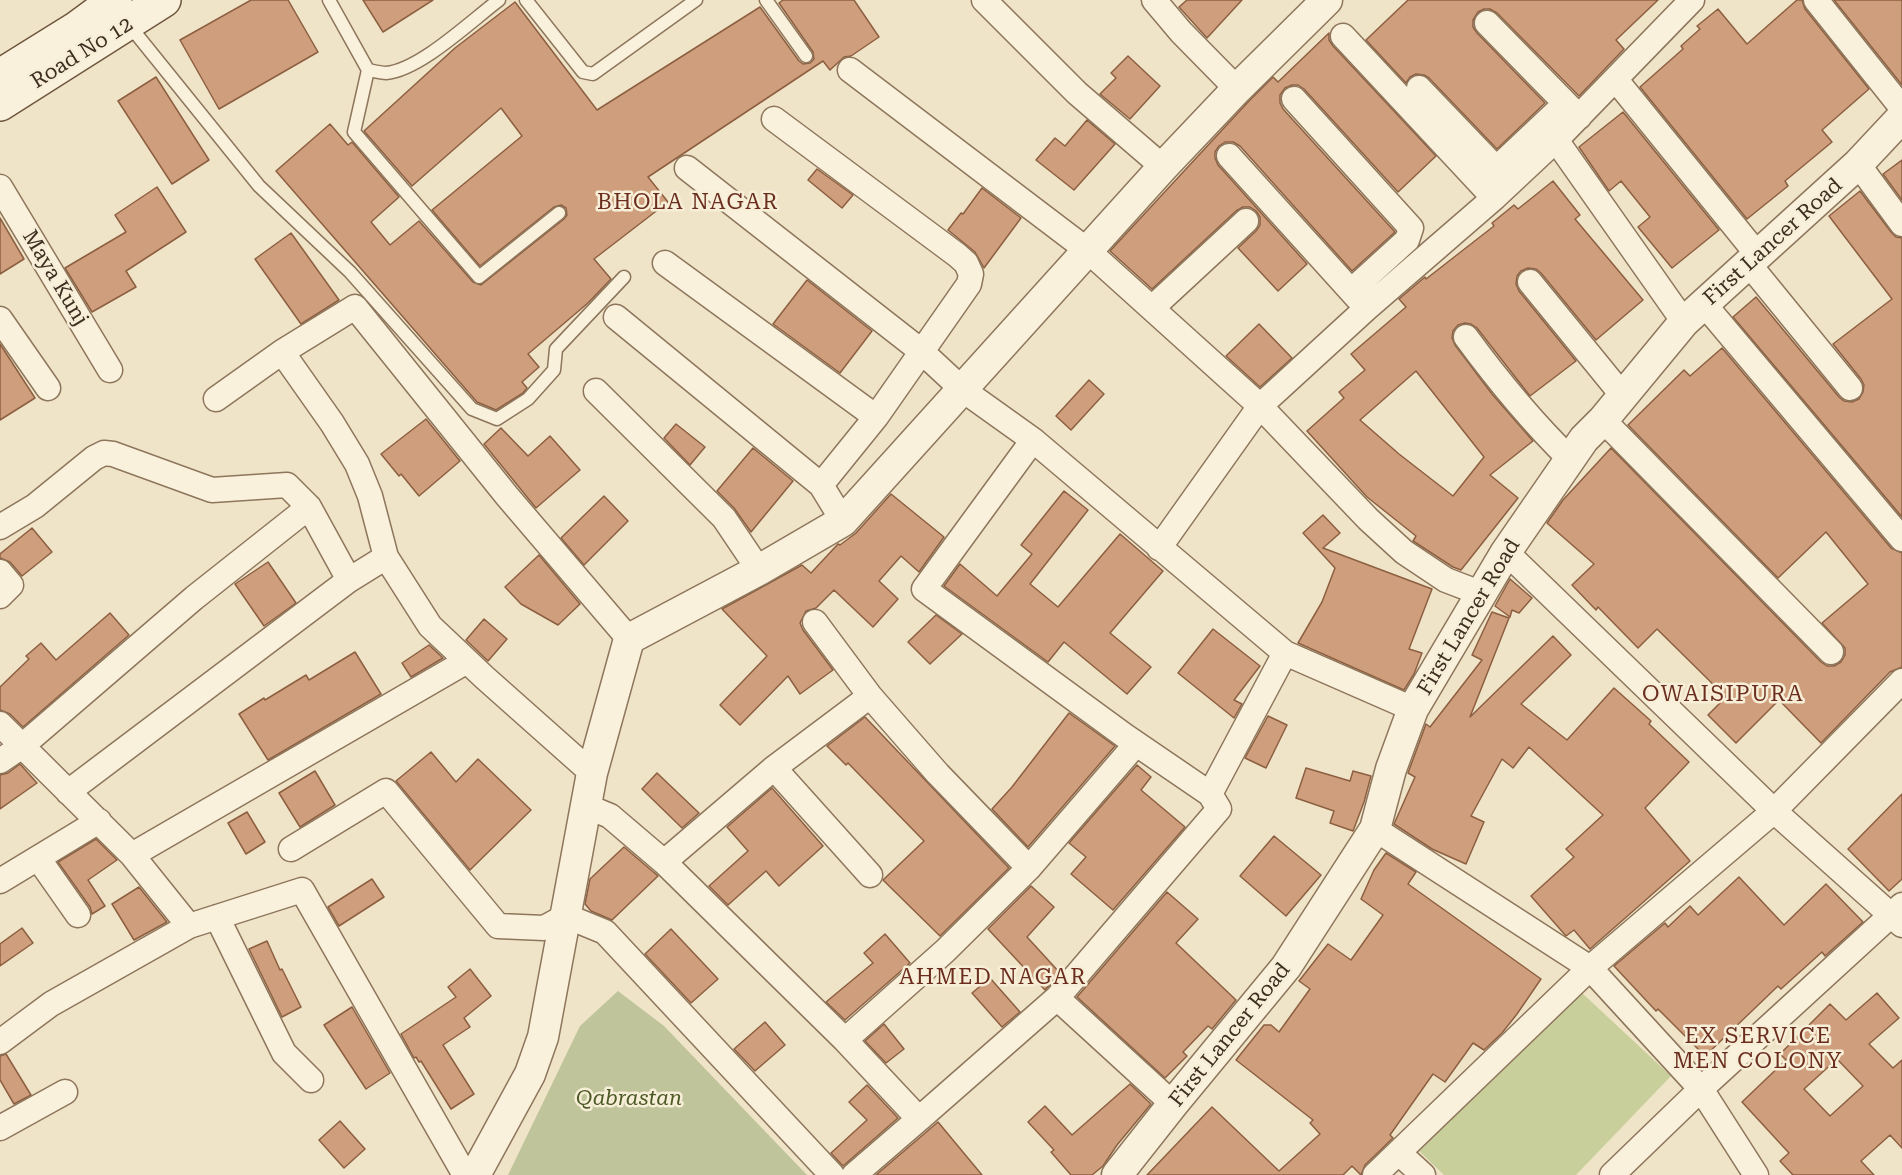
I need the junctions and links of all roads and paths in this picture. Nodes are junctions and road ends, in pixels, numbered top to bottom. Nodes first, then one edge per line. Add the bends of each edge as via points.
1 (164, 0) edge
2 (329, 0) edge
3 (499, 0) edge
4 (525, 0) edge
5 (696, 0) edge
6 (766, 0) edge
7 (984, 0) edge
8 (1154, 0) edge
9 (1328, 0) edge
10 (1816, 0) edge
11 (1685, 3) edge
12 (122, 12) edge
13 (1487, 23) dead end
14 (1343, 36) dead end
15 (84, 38) junction
16 (806, 56) dead end
17 (368, 70) junction
18 (850, 70) dead end
19 (0, 76) edge
20 (1616, 80) junction
21 (1419, 87) dead end
22 (1237, 89) junction
23 (1294, 99) dead end
24 (0, 104) edge
25 (1902, 108) edge
26 (1572, 111) junction
27 (1902, 117) edge
28 (774, 119) dead end
29 (1556, 140) junction
30 (1229, 156) dead end
31 (1858, 165) junction
32 (1163, 167) junction
33 (687, 168) dead end
34 (1500, 183) junction
35 (0, 187) edge
36 (559, 213) dead end
37 (1246, 221) dead end
38 (1902, 224) edge
39 (1087, 250) junction
40 (1753, 258) junction
41 (665, 263) dead end
42 (1391, 271) junction
43 (624, 277) dead end
44 (1530, 282) dead end
45 (1359, 299) junction
46 (1152, 308) junction
47 (1694, 313) junction
48 (616, 317) dead end
49 (0, 319) edge
50 (1466, 337) dead end
51 (921, 351) junction
52 (282, 352) junction
53 (110, 369) dead end
54 (48, 388) dead end
55 (1850, 388) dead end
56 (963, 390) junction
57 (596, 392) dead end
58 (1623, 396) junction
59 (216, 399) dead end
60 (1260, 406) junction
61 (876, 417) junction
62 (1603, 420) junction
63 (1033, 441) junction
64 (1570, 459) junction
65 (820, 485) junction
66 (309, 507) junction
67 (843, 521) junction
68 (0, 526) edge
69 (1902, 539) edge
70 (1159, 548) junction
71 (1506, 552) junction
72 (386, 557) junction
73 (759, 570) junction
74 (0, 572) edge
75 (349, 580) junction
76 (1480, 593) junction
77 (0, 596) edge
78 (815, 622) dead end
79 (629, 639) junction
80 (1832, 652) dead end
81 (1285, 653) junction
82 (467, 661) junction
83 (1902, 681) edge
84 (870, 696) junction
85 (1413, 709) junction
86 (0, 724) edge
87 (1136, 744) junction
88 (22, 746) junction
89 (0, 761) edge
90 (774, 768) junction
91 (592, 773) junction
92 (68, 792) junction
93 (1210, 794) junction
94 (586, 806) junction
95 (1774, 811) junction
96 (99, 821) junction
97 (1375, 829) junction
98 (291, 849) dead end
99 (132, 855) junction
100 (38, 858) junction
101 (664, 862) junction
102 (1029, 868) junction
103 (870, 875) dead end
104 (0, 882) edge
105 (1898, 914) edge
106 (78, 915) dead end
107 (566, 916) junction
108 (217, 917) junction
109 (189, 926) junction
110 (1590, 968) junction
111 (1057, 998) junction
112 (2, 1036) edge
113 (844, 1040) junction
114 (311, 1080) dead end
115 (1701, 1089) junction
116 (65, 1092) dead end
117 (1173, 1104) junction
118 (919, 1119) junction
119 (0, 1128) edge
120 (1399, 1153) junction
121 (465, 1175) edge
122 (476, 1175) edge
123 (832, 1175) edge
124 (854, 1175) edge
125 (1118, 1175) edge
126 (1375, 1175) edge
127 (1423, 1175) edge
128 (1612, 1175) edge
129 (1756, 1175) edge

1 - 12 main road, Road No 12
2 - 17 lane
3 - 17 lane via 406,68 386,73
4 - 5 lane via 583,72 593,74
6 - 16 lane
7 - 32 street via 1077,93
8 - 22 street
9 - 22 street
10 - 25 street
11 - 20 street
12 - 15 main road, Road No 12
12 - 43 lane via 259,186 350,272 472,409 497,419 528,399 554,370 556,349
13 - 26 street
14 - 34 street
15 - 19 main road
15 - 24 main road, Road No 12
17 - 36 lane via 354,132 479,277
18 - 39 street
20 - 26 street
20 - 40 street
21 - 34 street
22 - 32 street
23 - 42 street via 1411,228
26 - 29 street
26 - 34 street
27 - 31 street, First Lancer Road
28 - 51 street via 966,263 971,274 969,284
29 - 34 street
29 - 47 street
30 - 45 street
31 - 38 street
31 - 40 street, First Lancer Road
32 - 39 street
33 - 51 street
34 - 42 street
35 - 53 street, Maya Kunj
37 - 46 street
39 - 46 street
39 - 56 street
40 - 47 street, First Lancer Road
40 - 55 street
41 - 61 street
42 - 45 street
44 - 58 street
45 - 60 street
46 - 60 street
47 - 58 street, First Lancer Road
47 - 69 street
48 - 65 street
49 - 54 street
50 - 64 street via 1507,392
51 - 56 street
51 - 61 street
52 - 59 street
52 - 72 street via 357,464
52 - 79 street via 355,307 507,496
56 - 63 street
56 - 67 street
57 - 73 street via 724,518
58 - 62 street, First Lancer Road
60 - 70 street
60 - 76 street via 1404,552 1446,580
61 - 65 street
62 - 64 street, First Lancer Road
62 - 80 street
63 - 70 street
63 - 87 street via 924,589
64 - 71 street, First Lancer Road
65 - 67 street
66 - 68 street via 287,485 212,490 104,453 35,506
66 - 75 street
66 - 88 street via 194,598
67 - 73 street
70 - 81 street
71 - 76 street, First Lancer Road
71 - 95 street
72 - 75 street
72 - 82 street via 430,626
73 - 79 street
74 - 77 street via 11,585
75 - 92 street
76 - 85 street, First Lancer Road
78 - 84 street
79 - 91 street
81 - 85 street
81 - 93 street
82 - 91 street
82 - 99 street
83 - 95 street
84 - 90 street
84 - 102 street via 938,774
85 - 97 street, First Lancer Road
86 - 88 street
87 - 93 street
87 - 102 street
88 - 89 street
88 - 92 street
90 - 101 street
90 - 103 street
91 - 94 street
92 - 96 street
93 - 111 street via 1219,809
94 - 101 street via 610,816
94 - 107 street
95 - 105 street
95 - 110 street
96 - 99 street
96 - 100 street
97 - 110 street
97 - 117 street, First Lancer Road via 1287,967
98 - 107 street via 386,791 498,926 544,928
99 - 109 street
100 - 104 street
100 - 106 street
101 - 113 street
102 - 113 street via 945,951
105 - 115 street
107 - 122 street via 543,1037 530,1074
107 - 123 street via 604,932
108 - 109 street
108 - 114 street via 284,1053
108 - 121 street via 302,890
109 - 112 street
110 - 115 street
110 - 120 street
111 - 117 street
111 - 118 street
113 - 118 street
115 - 128 street
115 - 129 street
116 - 119 street
117 - 125 street, First Lancer Road
118 - 124 street
120 - 126 street
120 - 127 street

